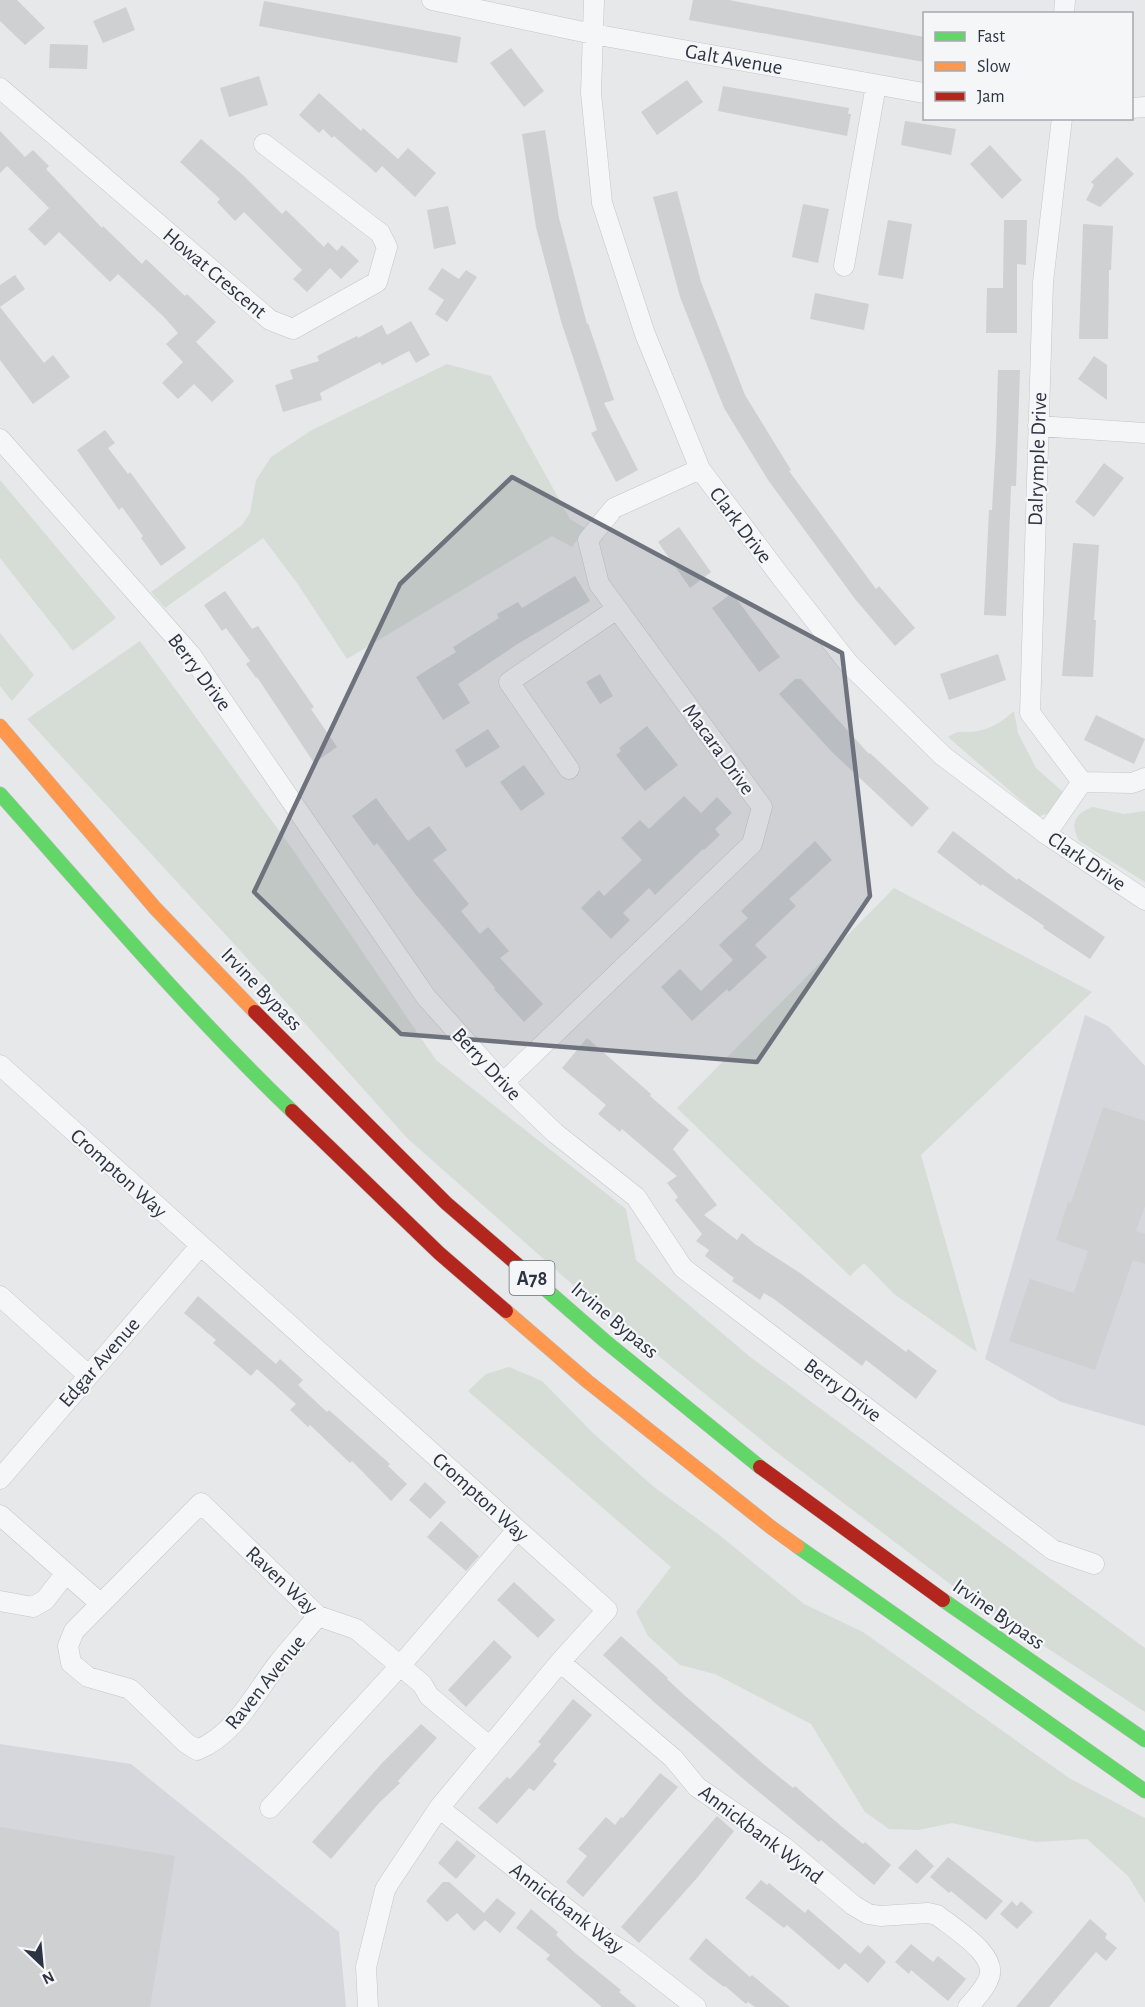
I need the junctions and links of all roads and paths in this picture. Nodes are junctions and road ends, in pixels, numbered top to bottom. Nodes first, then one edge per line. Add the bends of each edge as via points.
1 (432, 0) edge
2 (594, 0) edge
3 (593, 34) junction
4 (876, 85) junction
5 (0, 88) edge
6 (923, 93) edge
7 (1062, 120) edge
8 (264, 144) dead end
9 (844, 266) dead end
10 (1038, 426) junction
11 (1145, 433) edge
12 (0, 439) edge
13 (699, 469) junction
14 (617, 609) junction
15 (0, 726) edge
16 (568, 769) dead end
17 (1145, 778) edge
18 (1082, 782) junction
19 (0, 794) edge
20 (1046, 834) junction
21 (1145, 900) edge
22 (0, 1065) edge
23 (503, 1083) junction
24 (200, 1246) junction
25 (0, 1296) edge
26 (88, 1375) junction
27 (0, 1479) edge
28 (0, 1515) edge
29 (517, 1530) junction
30 (1094, 1564) dead end
31 (66, 1574) junction
32 (0, 1601) edge
33 (101, 1604) junction
34 (318, 1616) junction
35 (560, 1662) junction
36 (400, 1666) junction
37 (1145, 1740) edge
38 (490, 1747) junction
39 (1145, 1791) edge
40 (439, 1808) junction
41 (270, 1809) dead end
42 (368, 2007) edge
43 (696, 2007) edge
44 (968, 2007) edge

1 - 3 street, Galt Avenue
2 - 3 street, Clark Drive
3 - 4 street, Galt Avenue
3 - 13 street, Clark Drive via 591,93 602,203 645,334
4 - 6 street, Galt Avenue
4 - 9 street
5 - 8 street, Howat Crescent via 270,320 293,329 377,282 387,247 380,233
7 - 10 street, Dalrymple Drive via 1043,282
10 - 11 street
10 - 18 street, Dalrymple Drive via 1030,713
12 - 23 street, Berry Drive via 191,655 426,997
13 - 14 street, Macara Drive via 614,508 588,540 599,584
13 - 20 street, Clark Drive via 849,664 943,756
14 - 16 street via 509,682
14 - 23 street, Macara Drive via 762,807 752,844
15 - 37 highway, Irvine Bypass / A78 via 155,908 446,1203 605,1341 767,1473
17 - 18 street via 1132,783
18 - 20 street
19 - 39 highway, A78 via 265,1085 439,1252 587,1381 772,1528
20 - 21 street, Clark Drive
22 - 24 street, Crompton Way
23 - 30 street, Berry Drive via 555,1133 636,1197 683,1268 1053,1550
24 - 26 street, Edgar Avenue
24 - 29 street, Crompton Way
25 - 26 street
26 - 27 street, Edgar Avenue
28 - 31 street
29 - 35 street, Crompton Way via 607,1610
29 - 36 street
31 - 32 street via 39,1605
31 - 33 street
33 - 34 street, Raven Way via 201,1503
33 - 34 street, Raven Avenue via 74,1631 68,1646 71,1663 88,1677 130,1689 197,1750 231,1729
34 - 36 street, Raven Way via 356,1629
35 - 38 street, Crompton Way
35 - 44 street, Annickbank Wynd via 672,1758 697,1787 784,1847 853,1905 880,1916 937,1915 984,1954 991,1964 990,1979
36 - 38 street, Raven Way
36 - 41 street
38 - 40 street, Crompton Way
40 - 42 street, Crompton Way via 385,1890 366,1967
40 - 43 street, Annickbank Way

